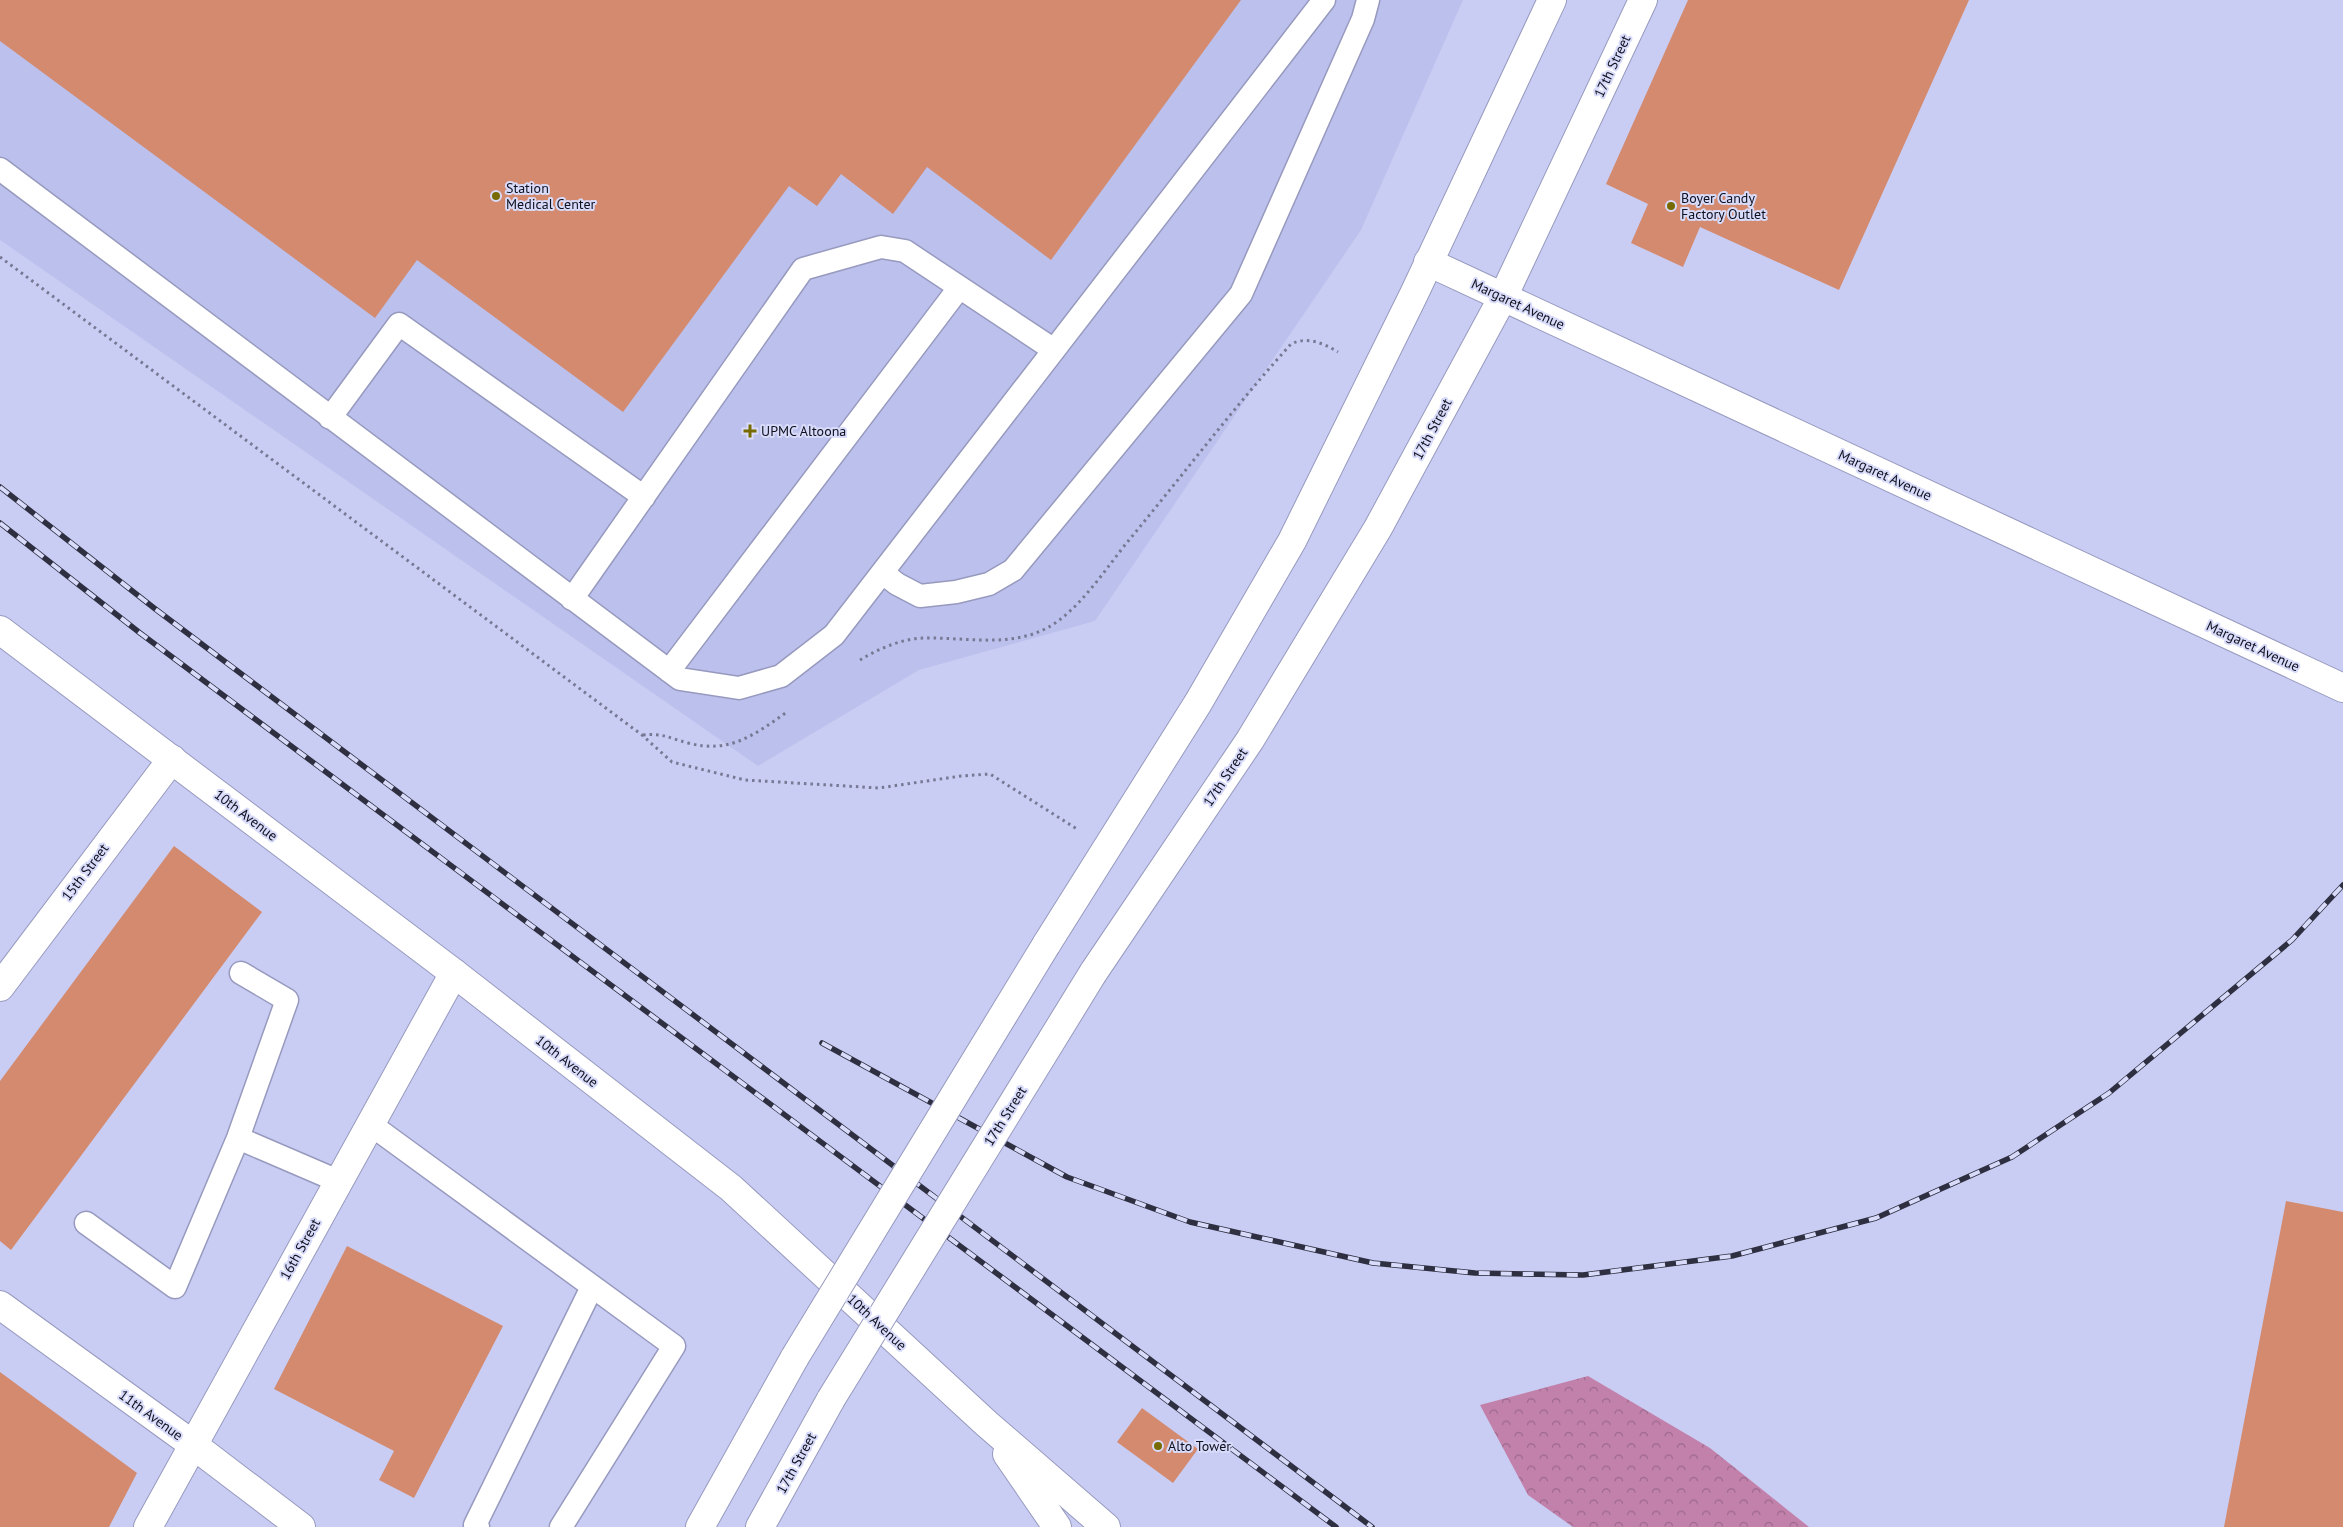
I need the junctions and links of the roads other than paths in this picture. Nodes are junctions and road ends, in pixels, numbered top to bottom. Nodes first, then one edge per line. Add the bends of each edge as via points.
1 (1324, 0) edge
2 (1368, 0) edge
3 (1552, 0) edge
4 (1643, 0) edge
5 (0, 169) edge
6 (1428, 262) junction
7 (959, 288) junction
8 (1503, 297) junction
9 (1054, 350) junction
10 (330, 418) junction
11 (644, 497) junction
12 (883, 573) junction
13 (572, 599) junction
14 (0, 630) edge
15 (669, 671) junction
16 (2343, 688) edge
17 (172, 758) junction
18 (241, 973) dead end
19 (454, 973) junction
20 (0, 987) edge
21 (370, 1124) junction
22 (238, 1138) junction
23 (338, 1181) junction
24 (86, 1222) dead end
25 (592, 1287) junction
26 (0, 1305) edge
27 (987, 1424) junction
28 (192, 1444) junction
29 (761, 1526) edge
30 (148, 1527) edge
31 (301, 1527) edge
32 (478, 1527) edge
33 (561, 1527) edge
34 (700, 1527) edge
35 (1057, 1527) edge
36 (1106, 1527) edge

1 - 9 lane
2 - 12 lane via 1363,19 1241,294 1013,570 989,584 920,596
3 - 6 main road
4 - 8 main road, 17th Street
5 - 10 lane
6 - 8 main road, Margaret Avenue
6 - 34 main road, bridge via 1292,541 1198,703 1046,945 795,1358
7 - 9 lane
7 - 11 lane via 905,251 881,247 804,269
7 - 15 lane
8 - 16 main road, Margaret Avenue
8 - 29 main road, 17th Street, bridge via 1378,528 1255,732 1093,973 831,1399
9 - 12 lane
10 - 11 lane via 399,324
10 - 13 lane
11 - 13 lane
12 - 15 lane via 834,635 781,676 739,688 680,679
13 - 15 lane
14 - 17 main road, 10th Avenue
17 - 19 main road, 10th Avenue
17 - 20 main road, 15th Street
18 - 22 lane via 287,1000
19 - 21 main road, 16th Street
19 - 27 main road, 10th Avenue via 731,1188
21 - 23 main road, 16th Street
21 - 25 lane
22 - 23 lane
22 - 24 lane via 175,1287
23 - 28 main road, 16th Street
25 - 32 lane via 475,1525
25 - 33 lane via 674,1346
26 - 28 main road, 11th Avenue
27 - 35 main road
27 - 36 main road, 10th Avenue
28 - 30 main road, 16th Street
28 - 31 main road, 11th Avenue

